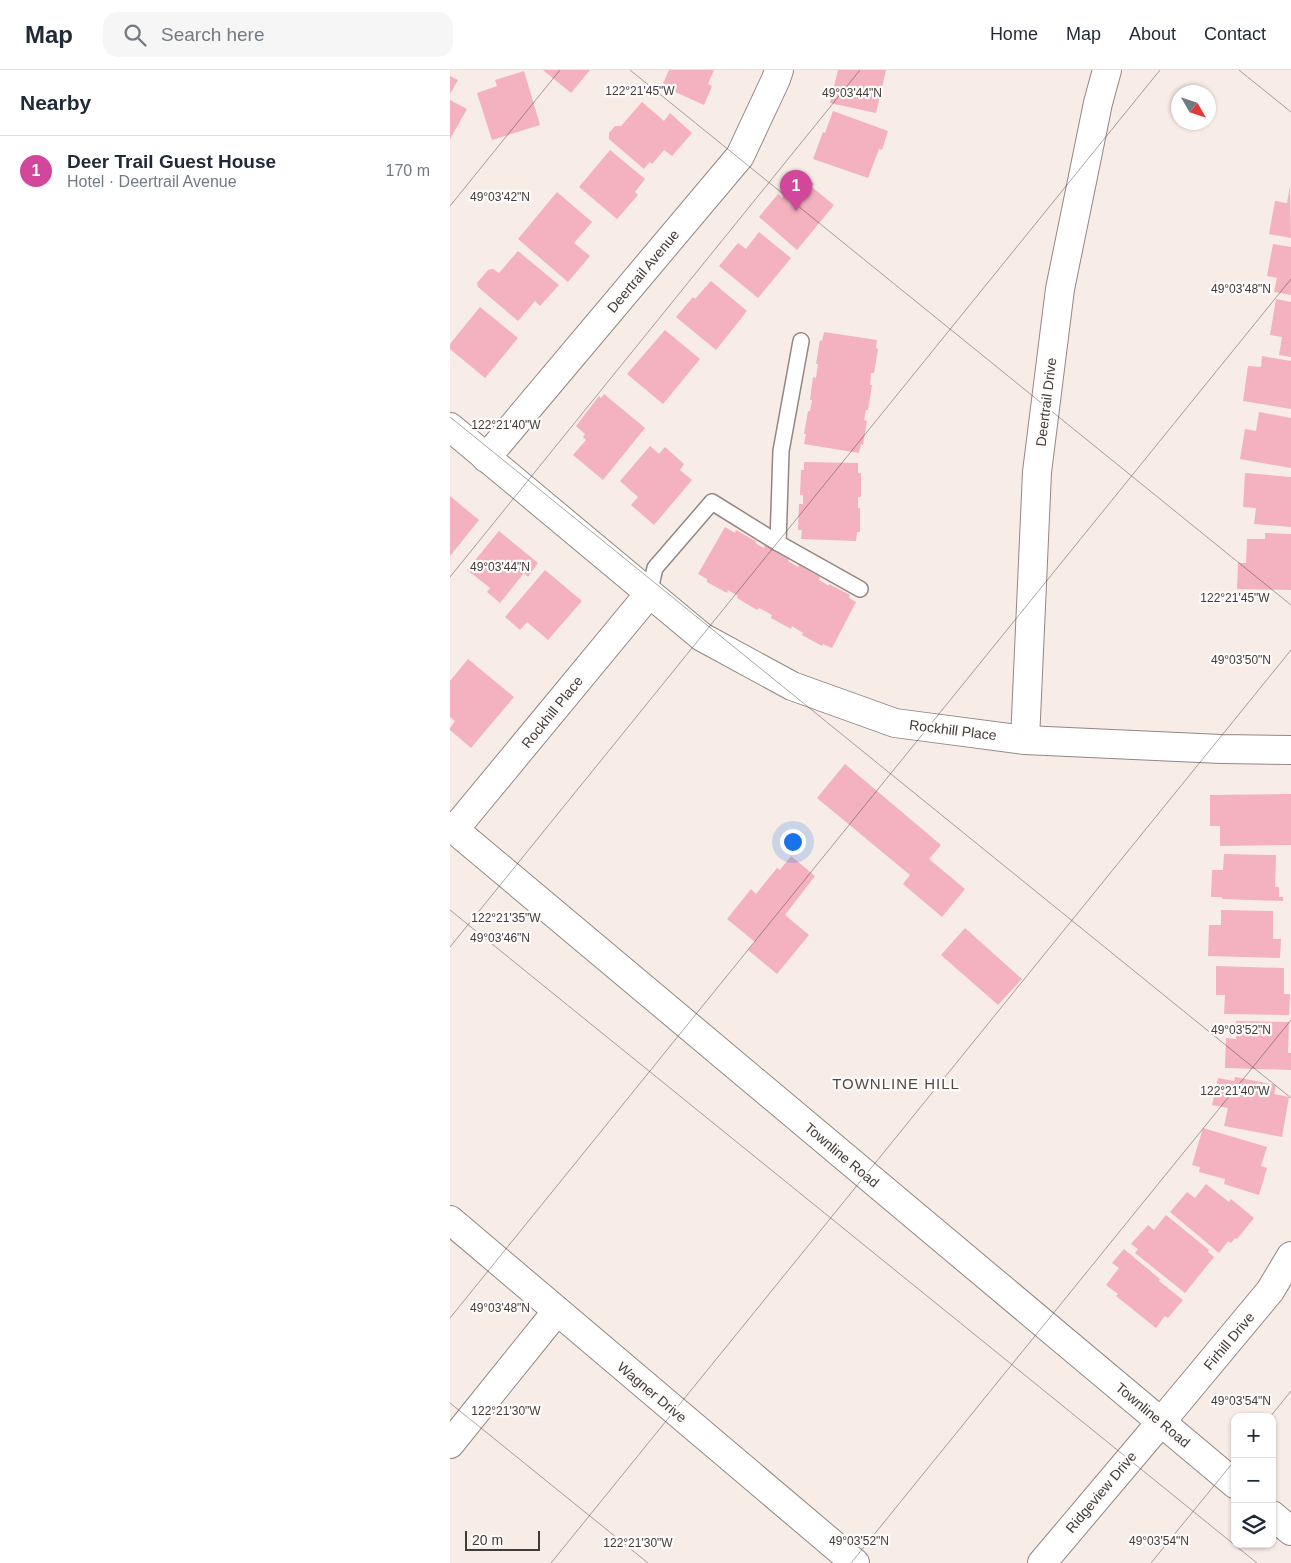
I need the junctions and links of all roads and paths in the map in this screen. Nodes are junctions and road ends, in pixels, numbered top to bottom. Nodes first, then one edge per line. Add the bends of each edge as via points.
1 (779, 70) edge
2 (1107, 70) edge
3 (801, 341) dead end
4 (450, 427) edge
5 (486, 458) junction
6 (778, 543) junction
7 (860, 589) dead end
8 (649, 594) junction
9 (1025, 740) junction
10 (1291, 750) edge
11 (452, 828) edge
12 (450, 1220) edge
13 (1291, 1256) edge
14 (557, 1311) junction
15 (1161, 1422) junction
16 (450, 1444) edge
17 (1231, 1481) edge
18 (1276, 1519) edge
19 (1291, 1531) edge
20 (854, 1563) edge
21 (1042, 1563) edge

1 - 5 street, Deertrail Avenue via 740,156
2 - 9 street, Deertrail Drive via 1060,289 1037,472
3 - 6 lane via 781,452
4 - 5 street, Rockhill Place
5 - 8 street, Rockhill Place
6 - 7 lane
6 - 8 lane via 712,502 656,568
8 - 9 street, Rockhill Place via 702,638 792,686 895,723
8 - 11 street, Rockhill Place
9 - 10 street, Rockhill Place
11 - 15 street, Townline Road
12 - 14 street, Wagner Drive
13 - 15 street, Firhill Drive via 1270,1291
14 - 16 street
14 - 20 street, Wagner Drive
15 - 17 street, Townline Road
15 - 21 street, Ridgeview Drive
18 - 19 street

